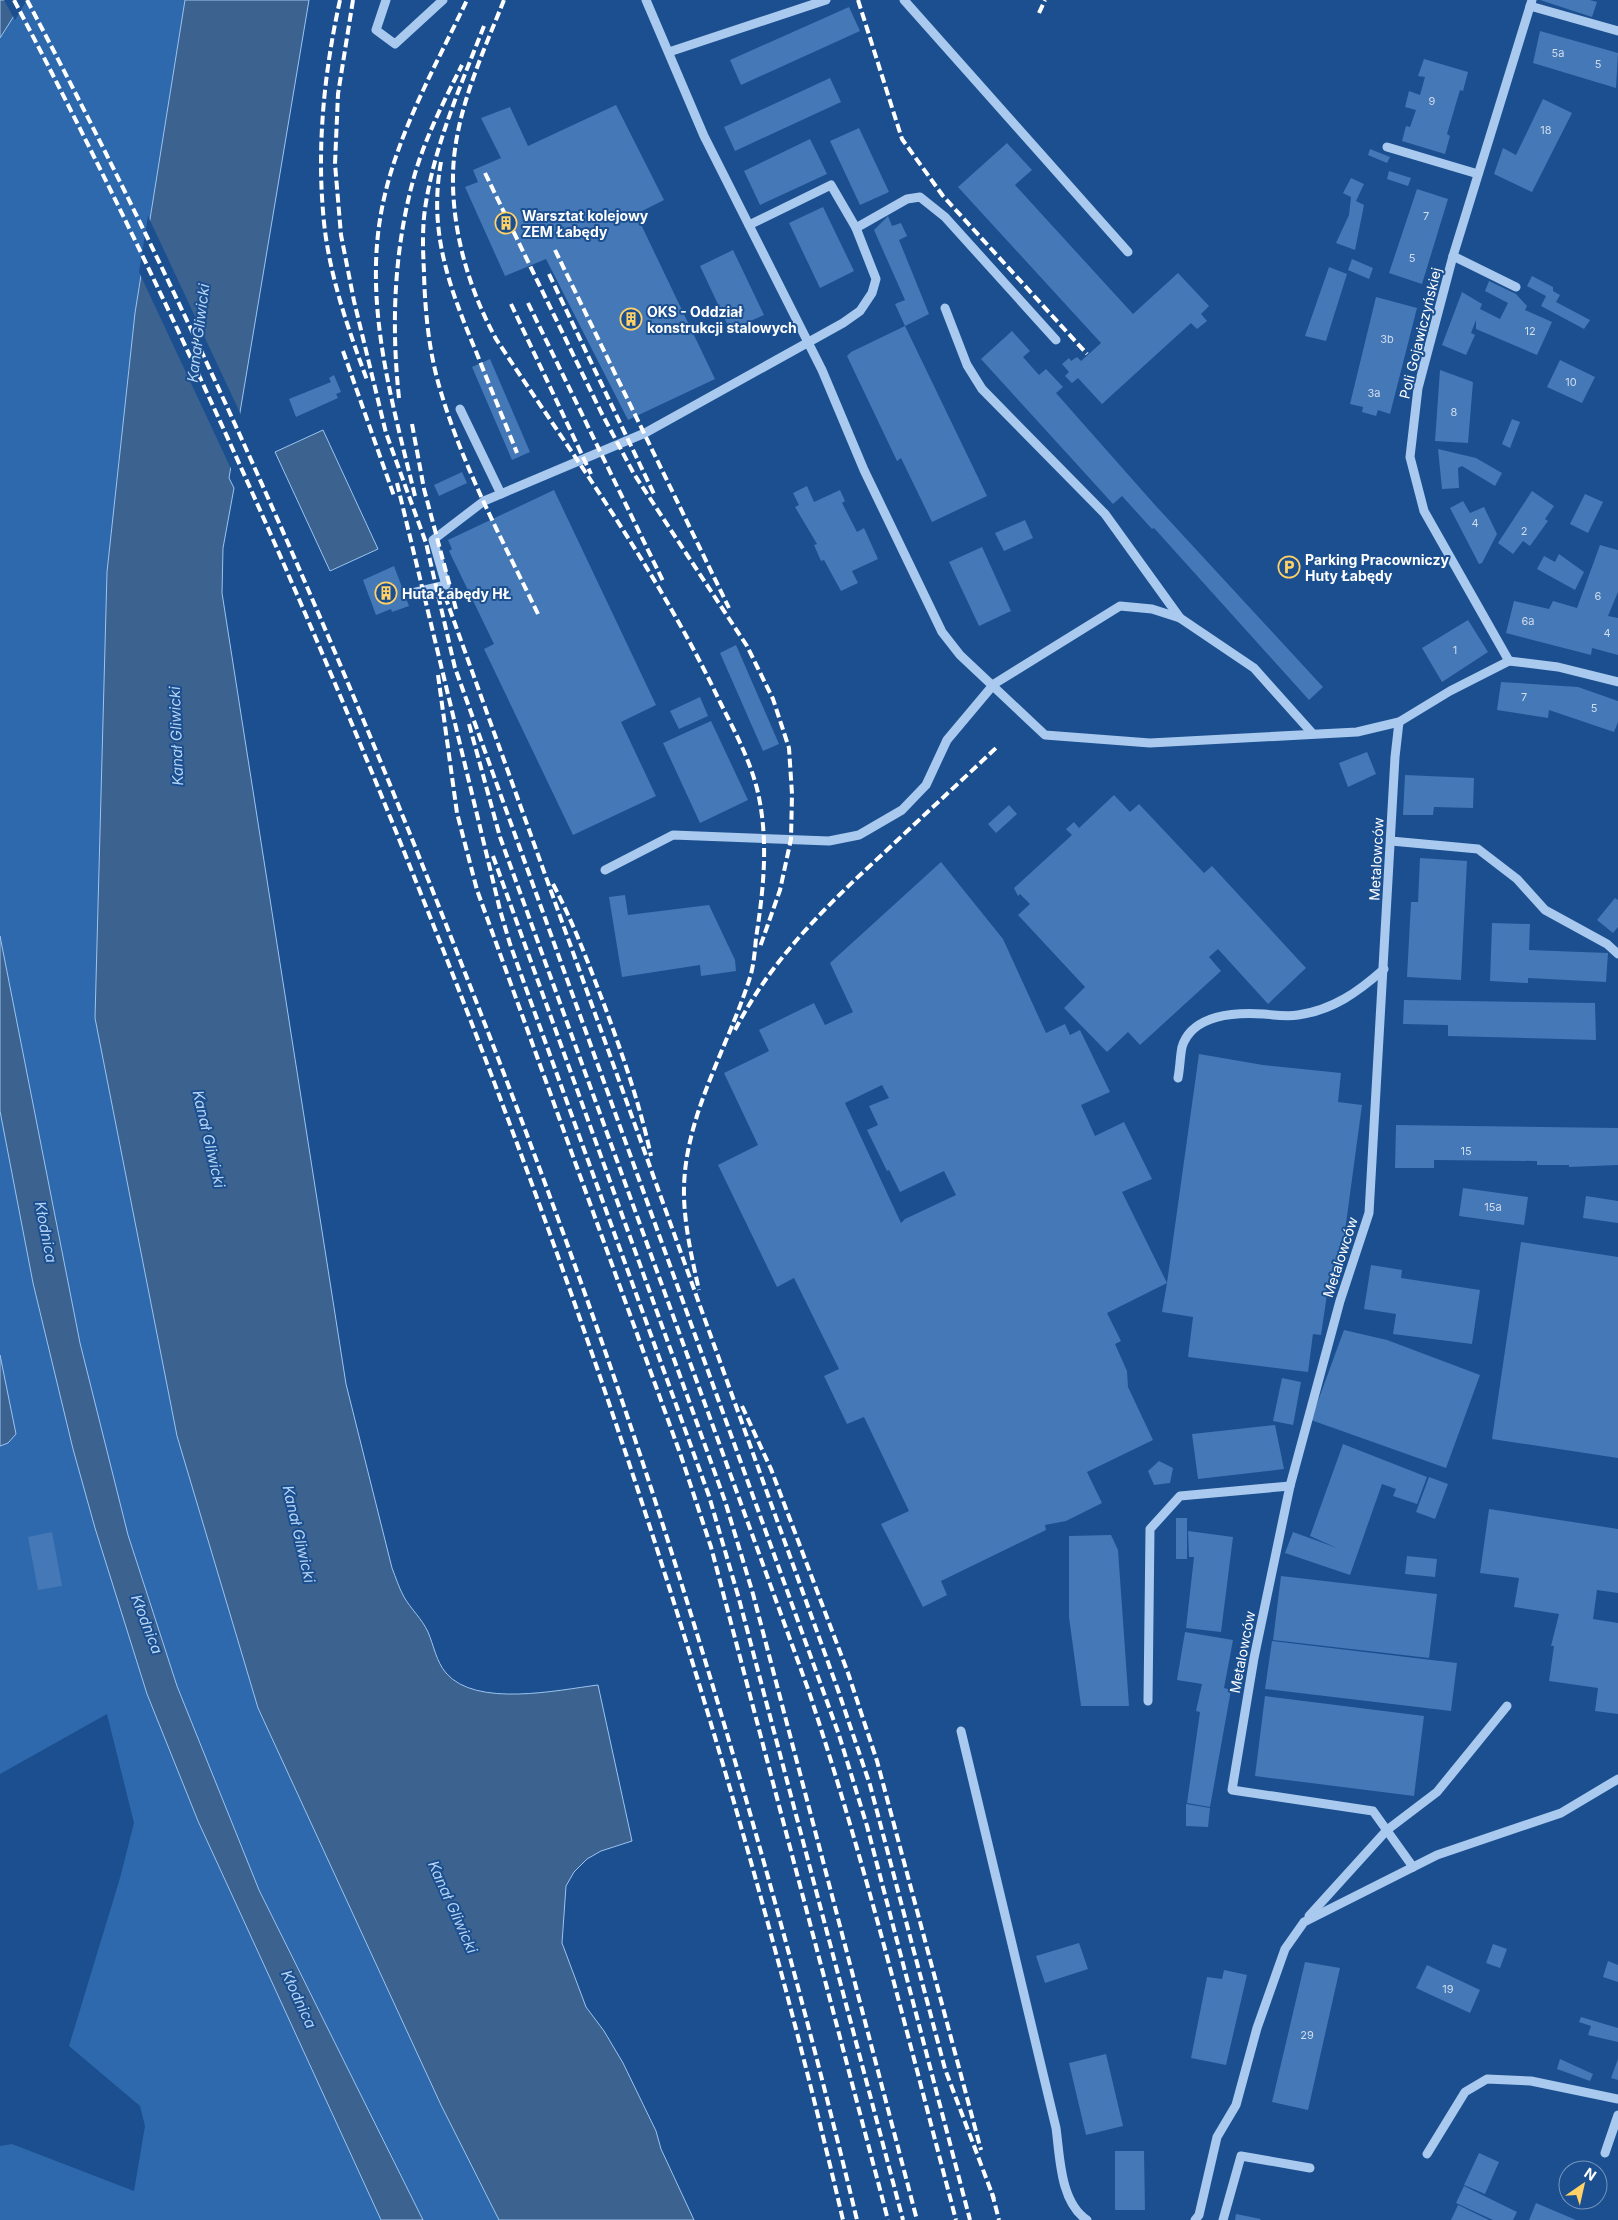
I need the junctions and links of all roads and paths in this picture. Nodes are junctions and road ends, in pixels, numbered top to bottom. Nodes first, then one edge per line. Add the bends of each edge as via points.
1 (386, 0) edge
2 (443, 0) edge
3 (646, 0) edge
4 (826, 0) edge
5 (904, 0) edge
6 (1531, 3) edge
7 (1618, 31) edge
8 (669, 52) junction
9 (1387, 148) dead end
10 (1478, 174) junction
11 (749, 225) junction
12 (856, 228) junction
13 (1128, 252) dead end
14 (1453, 256) junction
15 (1516, 287) dead end
16 (945, 308) dead end
17 (808, 340) junction
18 (1056, 340) dead end
19 (460, 409) dead end
20 (501, 494) junction
21 (412, 593) dead end
22 (1180, 618) junction
23 (1509, 661) junction
24 (1618, 682) edge
25 (994, 684) junction
26 (1399, 722) junction
27 (1313, 734) junction
28 (1391, 841) junction
29 (605, 870) dead end
30 (1618, 954) edge
31 (1384, 969) junction
32 (1178, 1078) dead end
33 (1290, 1486) junction
34 (1148, 1701) dead end
35 (1508, 1706) dead end
36 (961, 1731) dead end
37 (1618, 1779) edge
38 (1387, 1830) junction
39 (1413, 1867) junction
40 (1304, 1922) junction
41 (1618, 2099) edge
42 (1618, 2115) edge
43 (1604, 2153) dead end
44 (1428, 2154) dead end
45 (1310, 2168) dead end
46 (1198, 2218) edge
47 (1087, 2220) edge
48 (1223, 2220) edge

1 - 2 street via 376,30 395,44
3 - 8 street
4 - 8 street
5 - 13 street
6 - 7 street
6 - 10 street, Poli Gojawiczyńskiej
8 - 11 street via 704,136
9 - 10 street
10 - 14 street, Poli Gojawiczyńskiej
11 - 12 street via 831,185
11 - 17 street
12 - 17 street via 876,279 872,293 860,311
12 - 18 street via 907,199 920,197 945,217
14 - 15 street
14 - 23 street, Poli Gojawiczyńskiej via 1418,388 1410,457 1424,511
16 - 22 street via 967,365 982,389 1105,514
17 - 20 street via 645,433
17 - 25 street via 864,470 942,632 960,655
19 - 20 street
20 - 21 street via 484,501 433,540 446,585
22 - 25 street via 1152,609 1120,606
22 - 27 street via 1254,668
23 - 24 street via 1558,667
23 - 26 street
25 - 27 street via 1045,735 1150,744
25 - 29 street via 948,740 926,785 902,810 859,835 830,841 673,835
26 - 27 street via 1357,732
26 - 28 street, Metalowców
28 - 30 street via 1478,849 1516,879 1544,910 1607,944
28 - 31 street, Metalowców
31 - 32 street via 1364,988 1333,1007 1297,1016 1238,1012 1214,1018 1193,1029 1182,1046
31 - 33 street, Metalowców via 1369,1213 1340,1301
33 - 34 street via 1180,1496 1150,1529
33 - 38 street, Metalowców via 1254,1658 1232,1790 1373,1811
35 - 38 street via 1437,1792
36 - 47 street via 1056,2128 1065,2187 1080,2215
37 - 39 street via 1561,1813 1438,1855
38 - 39 street
38 - 40 street
39 - 40 street
40 - 46 street via 1285,1949 1236,2105 1217,2138
41 - 44 street via 1531,2081 1487,2079 1465,2092
42 - 43 street
45 - 48 street via 1241,2156

